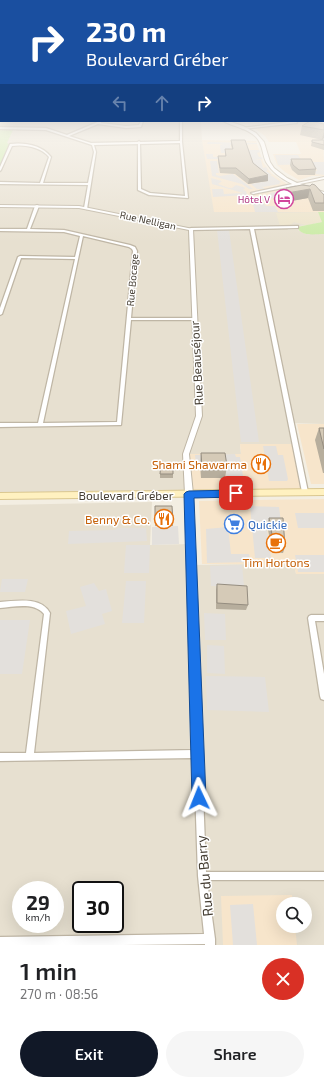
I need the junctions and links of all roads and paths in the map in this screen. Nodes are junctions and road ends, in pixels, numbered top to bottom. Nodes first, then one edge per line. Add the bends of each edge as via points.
1 (7, 154) edge
2 (47, 154) edge
3 (95, 154) edge
4 (140, 154) edge
5 (182, 154) edge
6 (265, 154) edge
7 (0, 170) edge
8 (324, 178) edge
9 (0, 183) edge
10 (41, 184) junction
11 (90, 184) junction
12 (297, 184) junction
13 (254, 193) dead end
14 (324, 193) edge
15 (0, 206) edge
16 (37, 206) junction
17 (86, 208) junction
18 (297, 227) dead end
19 (252, 228) junction
20 (191, 229) junction
21 (0, 230) edge
22 (28, 230) junction
23 (82, 235) junction
24 (77, 258) junction
25 (0, 314) edge
26 (129, 319) junction
27 (194, 319) junction
28 (0, 425) edge
29 (40, 425) junction
30 (305, 492) junction
31 (324, 492) edge
32 (189, 494) junction
33 (0, 496) edge
34 (0, 605) edge
35 (324, 618) edge
36 (324, 696) edge
37 (198, 754) junction
38 (30, 756) junction
39 (0, 757) edge
40 (202, 876) junction
41 (324, 876) edge
42 (0, 942) edge
43 (210, 942) edge

1 - 7 street
2 - 10 street via 50,157
3 - 11 street
4 - 5 street via 139,189 154,195 187,197
6 - 12 street via 273,169
8 - 12 street
9 - 10 street
10 - 11 street
11 - 17 street
12 - 13 street
12 - 14 street
15 - 16 street, Rue Nelligan
16 - 17 street, Rue Nelligan
16 - 22 street
17 - 20 street, Rue Nelligan
18 - 19 street, Rue Nelligan
19 - 20 street, Rue Nelligan
19 - 30 street
20 - 27 street, Rue Beauséjour
21 - 22 street, Rue Bocage
22 - 23 street, Rue Bocage
23 - 24 street
23 - 26 street, Rue Bocage via 135,249
24 - 25 street via 20,258
24 - 29 street
26 - 27 street
26 - 29 street, Rue Bocage via 119,424
27 - 32 street, Rue Beauséjour via 199,416 186,454
28 - 29 street
30 - 31 main road, Boulevard Gréber
30 - 32 main road, Boulevard Gréber
32 - 33 main road, Boulevard Gréber
32 - 37 street, Rue du Barry
34 - 38 street via 36,605 45,609 47,613
35 - 36 street via 311,618
37 - 38 street
37 - 40 street, Rue du Barry
38 - 39 street
40 - 41 street
40 - 43 street, Rue du Barry
42 - 43 street

